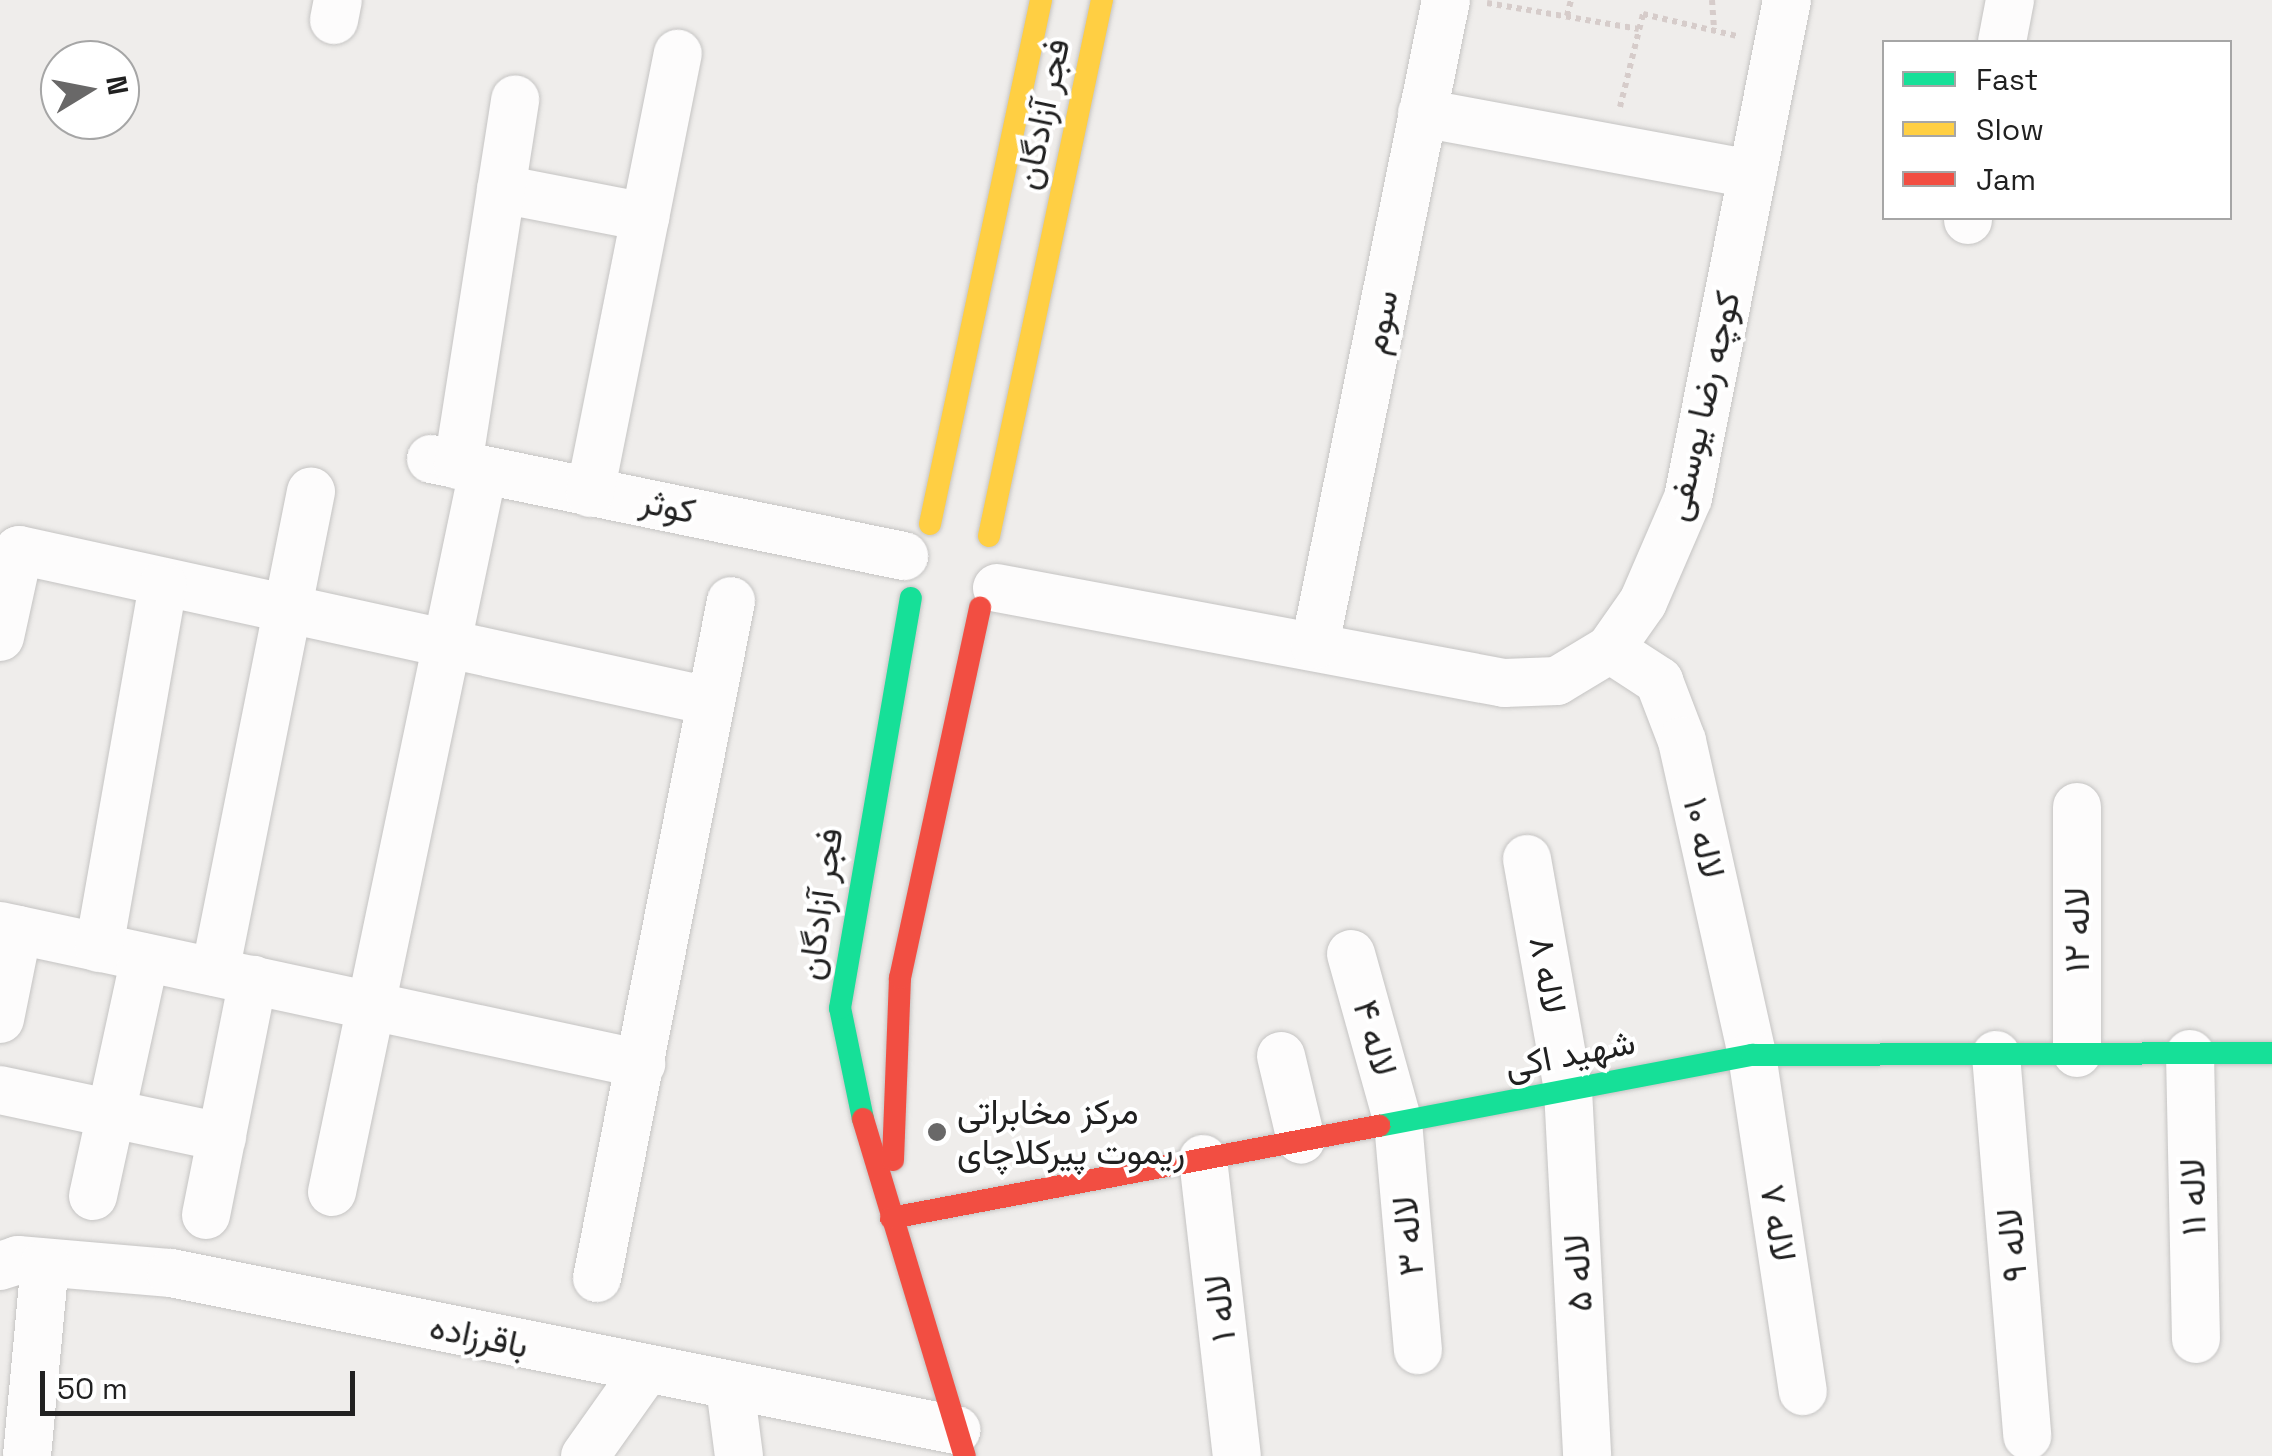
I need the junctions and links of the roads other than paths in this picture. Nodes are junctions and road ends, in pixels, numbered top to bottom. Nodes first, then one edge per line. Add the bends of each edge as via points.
1 (1041, 0) edge
2 (1102, 0) edge
3 (2010, 0) edge
4 (1475, 5) edge
5 (1766, 9) edge
6 (2002, 40) edge
7 (678, 54) dead end
8 (514, 100) dead end
9 (1422, 114) junction
10 (1752, 174) junction
11 (501, 189) junction
12 (645, 217) junction
13 (457, 465) junction
14 (311, 491) dead end
15 (590, 493) junction
16 (989, 536) junction
17 (915, 559) junction
18 (163, 586) junction
19 (989, 598) junction
20 (732, 601) dead end
21 (290, 613) junction
22 (0, 637) edge
23 (1314, 644) junction
24 (445, 648) junction
25 (1610, 649) junction
26 (709, 701) junction
27 (2077, 807) dead end
28 (1527, 860) dead end
29 (9, 928) edge
30 (99, 948) junction
31 (1352, 954) dead end
32 (145, 958) junction
33 (234, 976) junction
34 (369, 1004) junction
35 (0, 1018) edge
36 (2077, 1053) junction
37 (1996, 1054) junction
38 (2190, 1054) junction
39 (2272, 1054) edge
40 (1752, 1055) junction
41 (1282, 1056) dead end
42 (641, 1064) junction
43 (0, 1090) edge
44 (1568, 1090) junction
45 (111, 1113) junction
46 (1398, 1122) junction
47 (222, 1137) junction
48 (1301, 1140) junction
49 (1203, 1159) junction
50 (332, 1192) dead end
51 (94, 1196) dead end
52 (206, 1215) dead end
53 (891, 1218) junction
54 (22, 1264) edge
55 (597, 1278) dead end
56 (2196, 1339) dead end
57 (1418, 1350) dead end
58 (646, 1370) junction
59 (730, 1387) junction
60 (1803, 1392) dead end
61 (2028, 1436) dead end
62 (961, 1443) edge
63 (26, 1456) edge
64 (586, 1456) edge
65 (740, 1456) edge
66 (1237, 1456) edge
67 (1586, 1456) edge

1 - 17 street, فجر آزادگان
2 - 16 street, فجر آزادگان
3 - 6 street
4 - 9 street, سوم
5 - 10 street, کوچه رضا یوسفی
7 - 12 street
8 - 11 street
9 - 10 street
9 - 23 street, سوم
10 - 25 street, کوچه رضا یوسفی via 1688,498 1643,602
11 - 12 street
11 - 13 street
12 - 15 street
13 - 15 street, کوثر
13 - 24 street
14 - 21 street
15 - 17 street, کوثر
16 - 17 street via 962,521
16 - 19 street
17 - 19 street via 944,618
17 - 53 street, فجر آزادگان via 840,1008
18 - 21 street
18 - 22 street via 19,550
18 - 30 street
19 - 23 street, کوچه رضا یوسفی
19 - 53 street, فجر آزادگان via 900,978
20 - 26 street
21 - 24 street
21 - 33 street
23 - 25 street, کوچه رضا یوسفی via 1504,683 1557,681
24 - 26 street
24 - 34 street
25 - 40 street, لاله ۱۰ via 1660,681 1682,741
26 - 42 street
27 - 36 street, لاله ۱۲
28 - 44 street, لاله ۸
29 - 30 street
29 - 35 street
30 - 32 street
31 - 46 street, لاله ۴
32 - 33 street
32 - 45 street
33 - 34 street
33 - 47 street
34 - 42 street
34 - 50 street
36 - 37 street, شهید اکی
36 - 38 street, شهید اکی
37 - 40 street, شهید اکی
37 - 61 street, لاله ۹
38 - 39 street, شهید اکی
38 - 56 street, لاله ۱۱
40 - 44 street, شهید اکی
40 - 60 street, لاله ۷
41 - 48 street
42 - 55 street
43 - 45 street
44 - 46 street, شهید اکی
44 - 67 street, لاله ۵
45 - 47 street
45 - 51 street
46 - 48 street, شهید اکی
46 - 57 street, لاله ۳
47 - 52 street
48 - 49 street, شهید اکی
49 - 53 street, شهید اکی
49 - 66 street, لاله ۱
53 - 62 street, فجر آزادگان
54 - 58 street, باقرزاده via 171,1273
54 - 63 street
58 - 59 street, باقرزاده
58 - 64 street
59 - 62 street, باقرزاده
59 - 65 street

